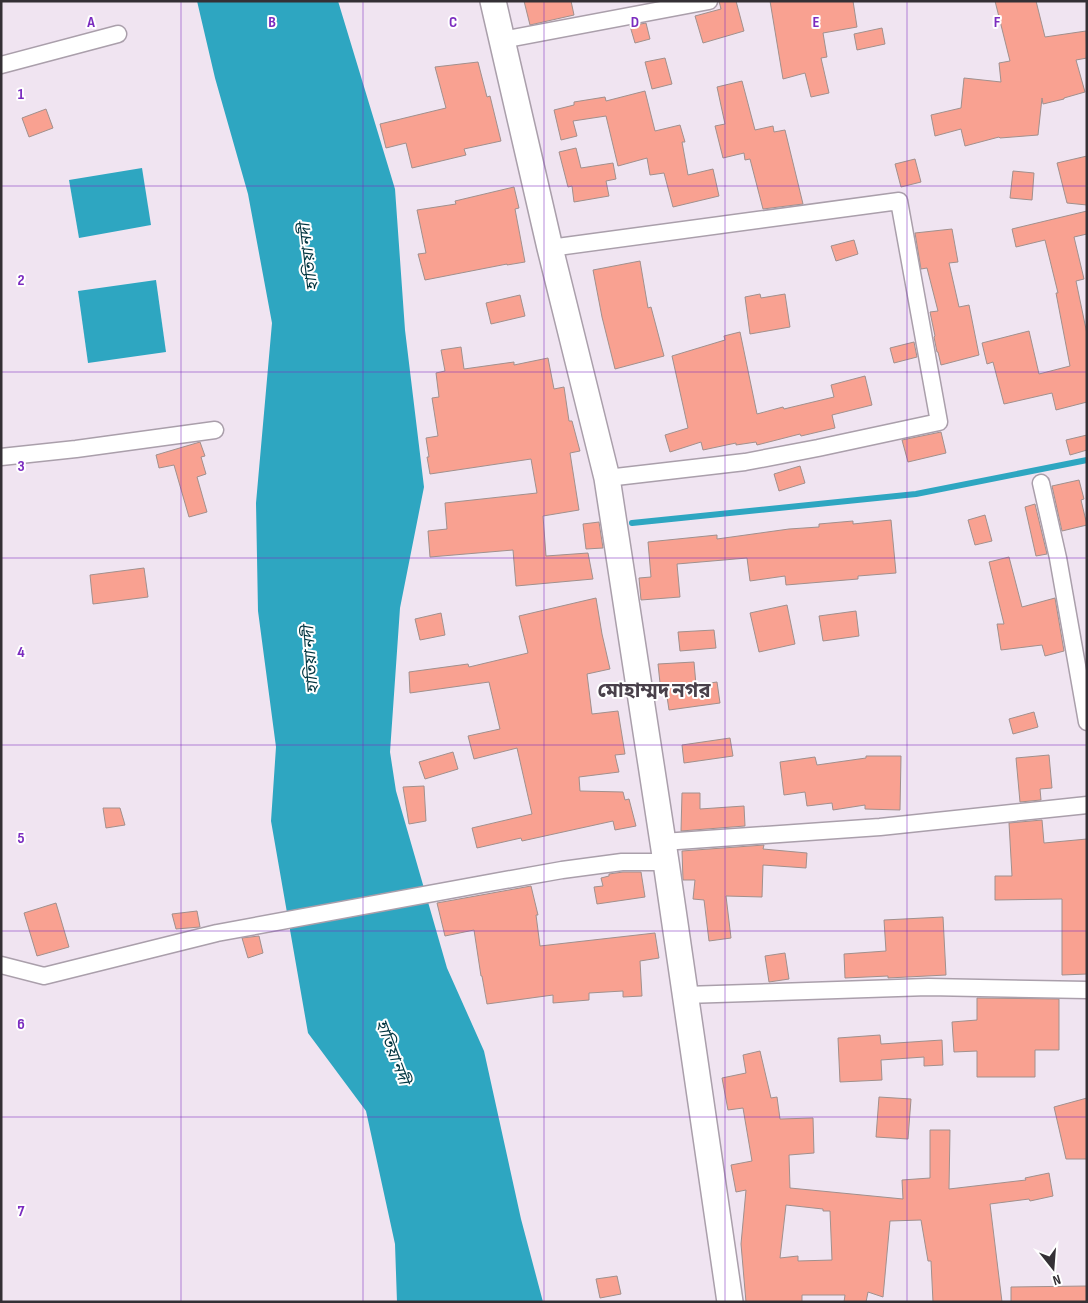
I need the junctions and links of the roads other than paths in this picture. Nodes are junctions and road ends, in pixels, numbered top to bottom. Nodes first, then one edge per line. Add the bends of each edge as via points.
1 (493, 1) edge
2 (709, 1) edge
3 (118, 34) dead end
4 (502, 40) junction
5 (1, 64) edge
6 (550, 248) junction
7 (215, 430) dead end
8 (1, 457) edge
9 (607, 478) junction
10 (1041, 484) dead end
11 (1087, 722) edge
12 (1087, 805) edge
13 (664, 852) junction
14 (1, 965) edge
15 (1087, 990) edge
16 (685, 995) junction
17 (730, 1302) edge

1 - 4 main road
2 - 4 street
3 - 5 street
4 - 6 main road
6 - 9 main road
6 - 9 street via 899,201 939,422 745,462
7 - 8 street
9 - 13 main road
10 - 11 street via 1058,558
12 - 13 street
13 - 14 street via 217,932 44,976
13 - 16 main road
15 - 16 street via 928,987
16 - 17 main road

